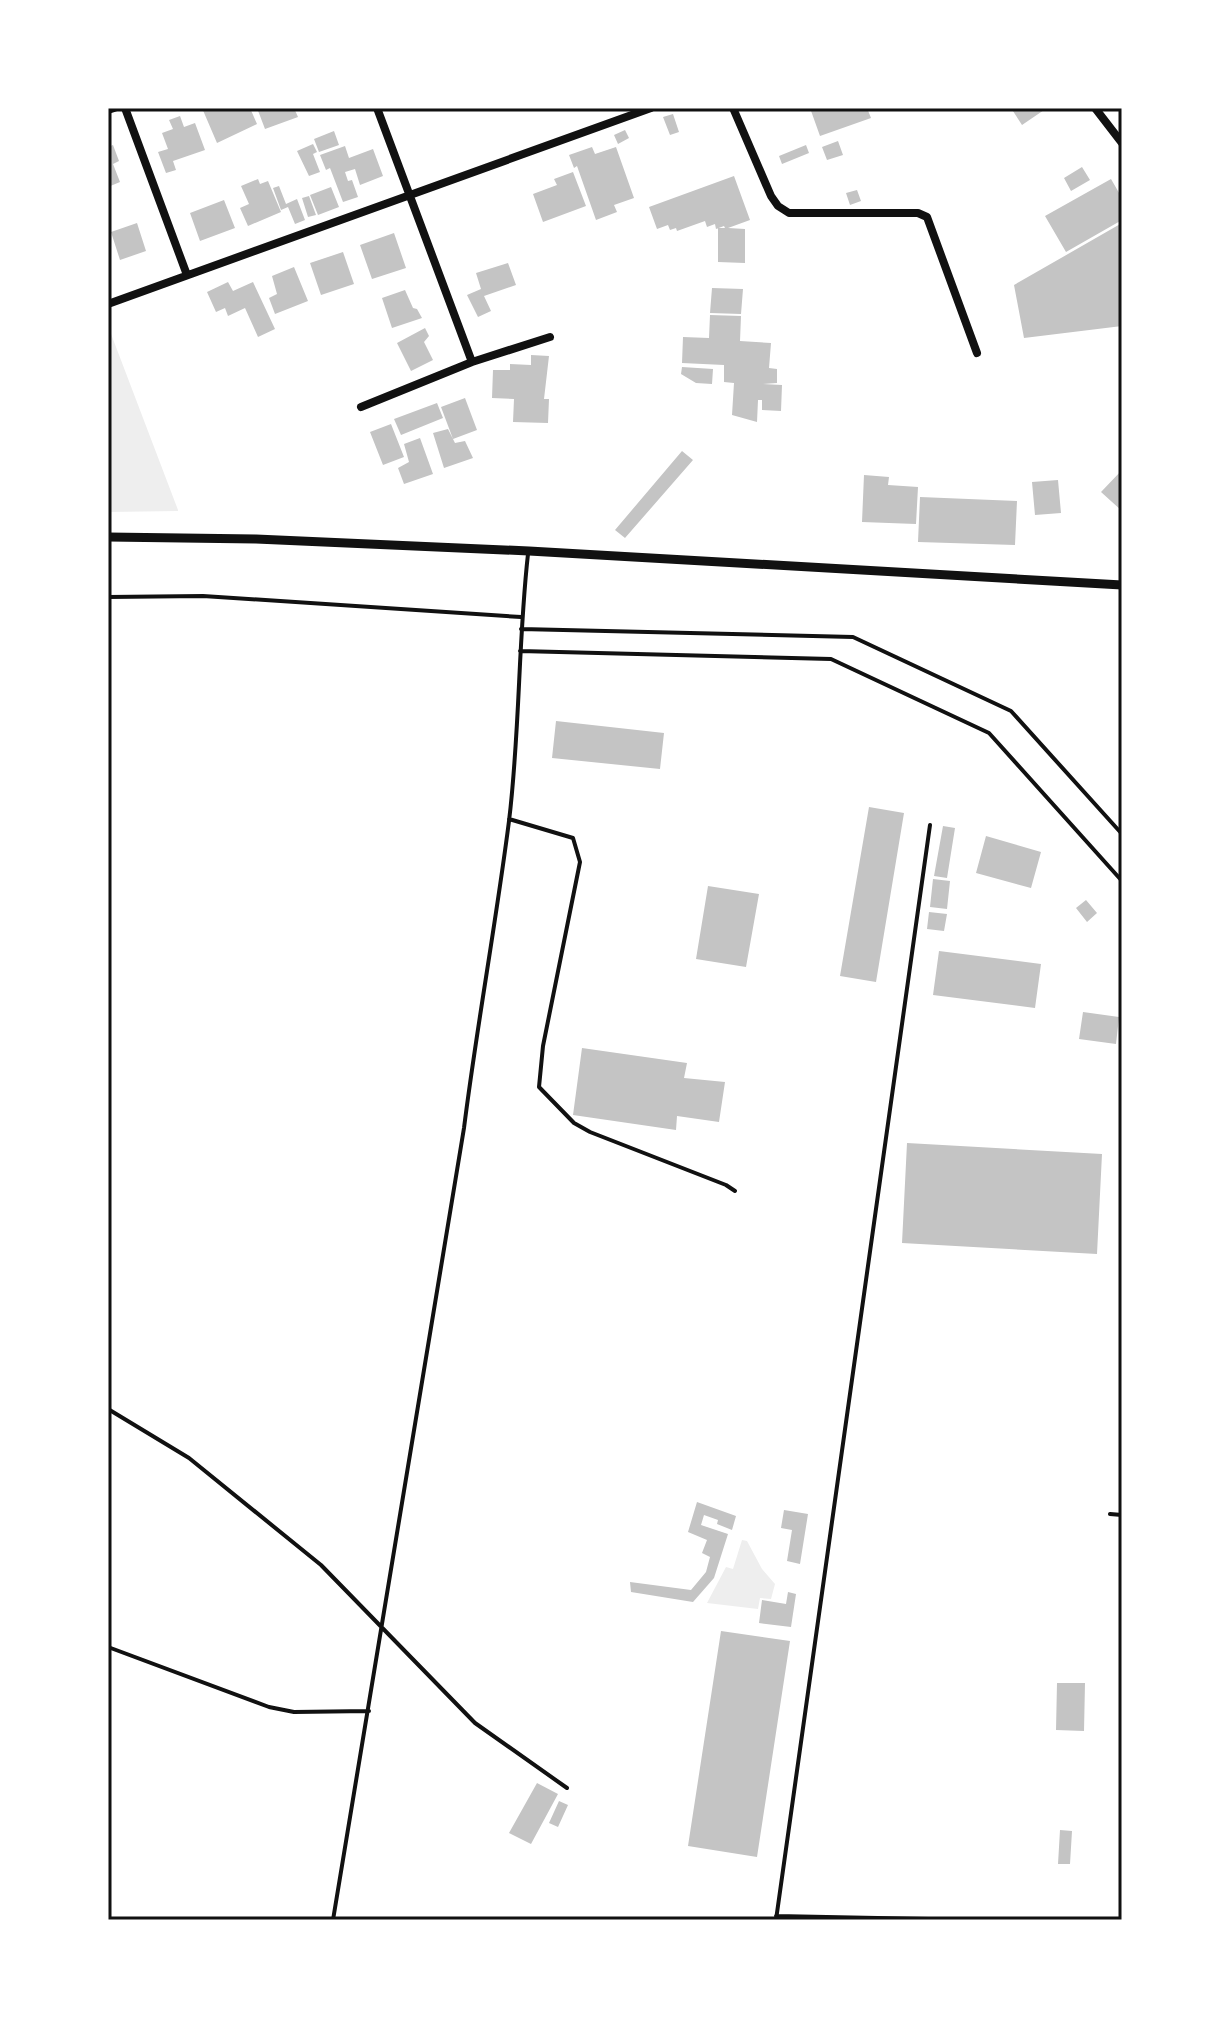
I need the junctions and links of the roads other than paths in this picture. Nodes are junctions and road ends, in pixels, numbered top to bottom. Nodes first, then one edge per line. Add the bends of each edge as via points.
1 (114, 108) edge
2 (125, 108) edge
3 (377, 108) edge
4 (651, 108) edge
5 (733, 108) edge
6 (1095, 108) edge
7 (108, 110) edge
8 (1122, 143) edge
9 (409, 196) junction
10 (187, 275) junction
11 (108, 304) edge
12 (550, 337) dead end
13 (977, 353) dead end
14 (472, 362) junction
15 (361, 407) dead end
16 (108, 537) edge
17 (529, 551) junction
18 (1122, 585) edge
19 (108, 597) edge
20 (521, 617) junction
21 (521, 629) junction
22 (520, 651) junction
23 (509, 819) junction
24 (930, 825) dead end
25 (1122, 834) edge
26 (1122, 881) edge
27 (735, 1191) dead end
28 (108, 1409) edge
29 (1110, 1514) dead end
30 (1122, 1515) edge
31 (383, 1628) junction
32 (108, 1647) edge
33 (369, 1711) junction
34 (567, 1788) dead end
35 (776, 1918) edge
36 (333, 1920) edge
37 (979, 1920) edge

1 - 7 street
2 - 10 street
3 - 9 street
4 - 9 street
5 - 13 street via 771,196 789,213 927,217
6 - 8 street
9 - 10 street
9 - 14 street
10 - 11 street
12 - 14 street
14 - 15 street
16 - 17 street
17 - 18 street
17 - 20 lane
19 - 20 lane via 203,596
20 - 21 lane
21 - 22 lane
21 - 25 lane via 853,637 1011,711
22 - 23 lane
22 - 26 lane via 831,659 989,733
23 - 27 lane via 573,838 580,862 539,1087 590,1132
23 - 31 lane
24 - 35 lane
28 - 31 lane via 189,1458 321,1565
29 - 30 lane
31 - 33 lane
31 - 34 lane via 475,1723
32 - 33 lane via 269,1707
33 - 36 lane
35 - 37 lane

